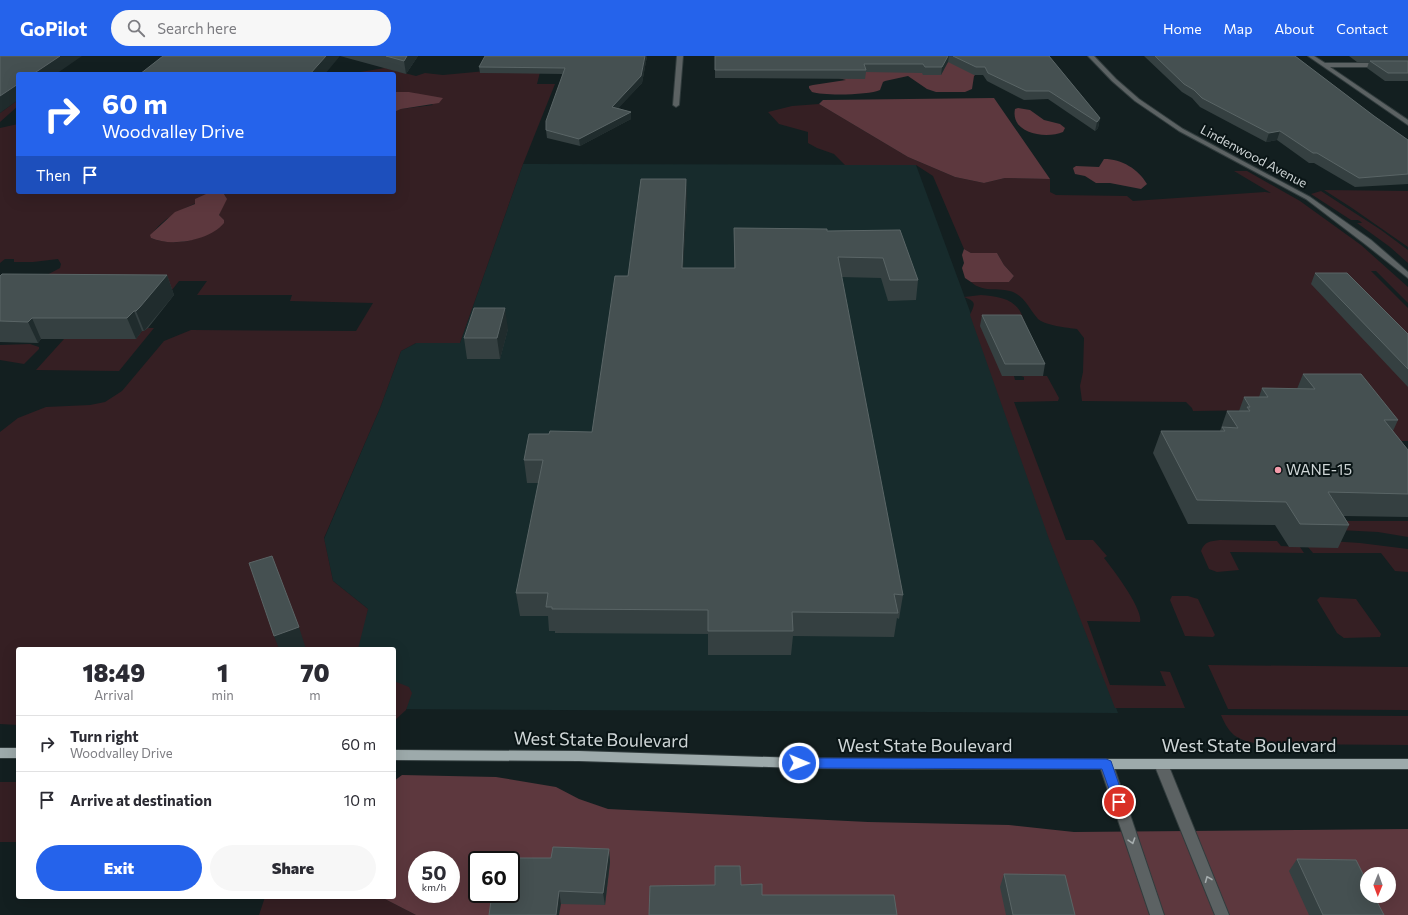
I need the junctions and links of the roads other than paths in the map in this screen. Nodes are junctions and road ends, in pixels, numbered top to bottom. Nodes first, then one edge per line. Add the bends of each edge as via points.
1 (680, 56) edge
2 (1091, 56) edge
3 (1311, 56) edge
4 (1324, 65) junction
5 (1408, 65) edge
6 (676, 105) dead end
7 (1408, 123) edge
8 (1408, 276) edge
9 (0, 753) edge
10 (16, 753) edge
11 (396, 755) edge
12 (1106, 764) junction
13 (1161, 764) junction
14 (1408, 764) edge
15 (1157, 915) edge
16 (1222, 915) edge

1 - 6 street
2 - 8 street, Lindenwood Avenue via 1137,100 1181,130 1308,198 1368,242
3 - 4 street
4 - 5 street
4 - 7 street
9 - 10 main road
11 - 12 main road, West State Boulevard via 580,756 799,763
12 - 13 main road, West State Boulevard
12 -> 15 street
13 - 14 main road, West State Boulevard
16 -> 13 street

